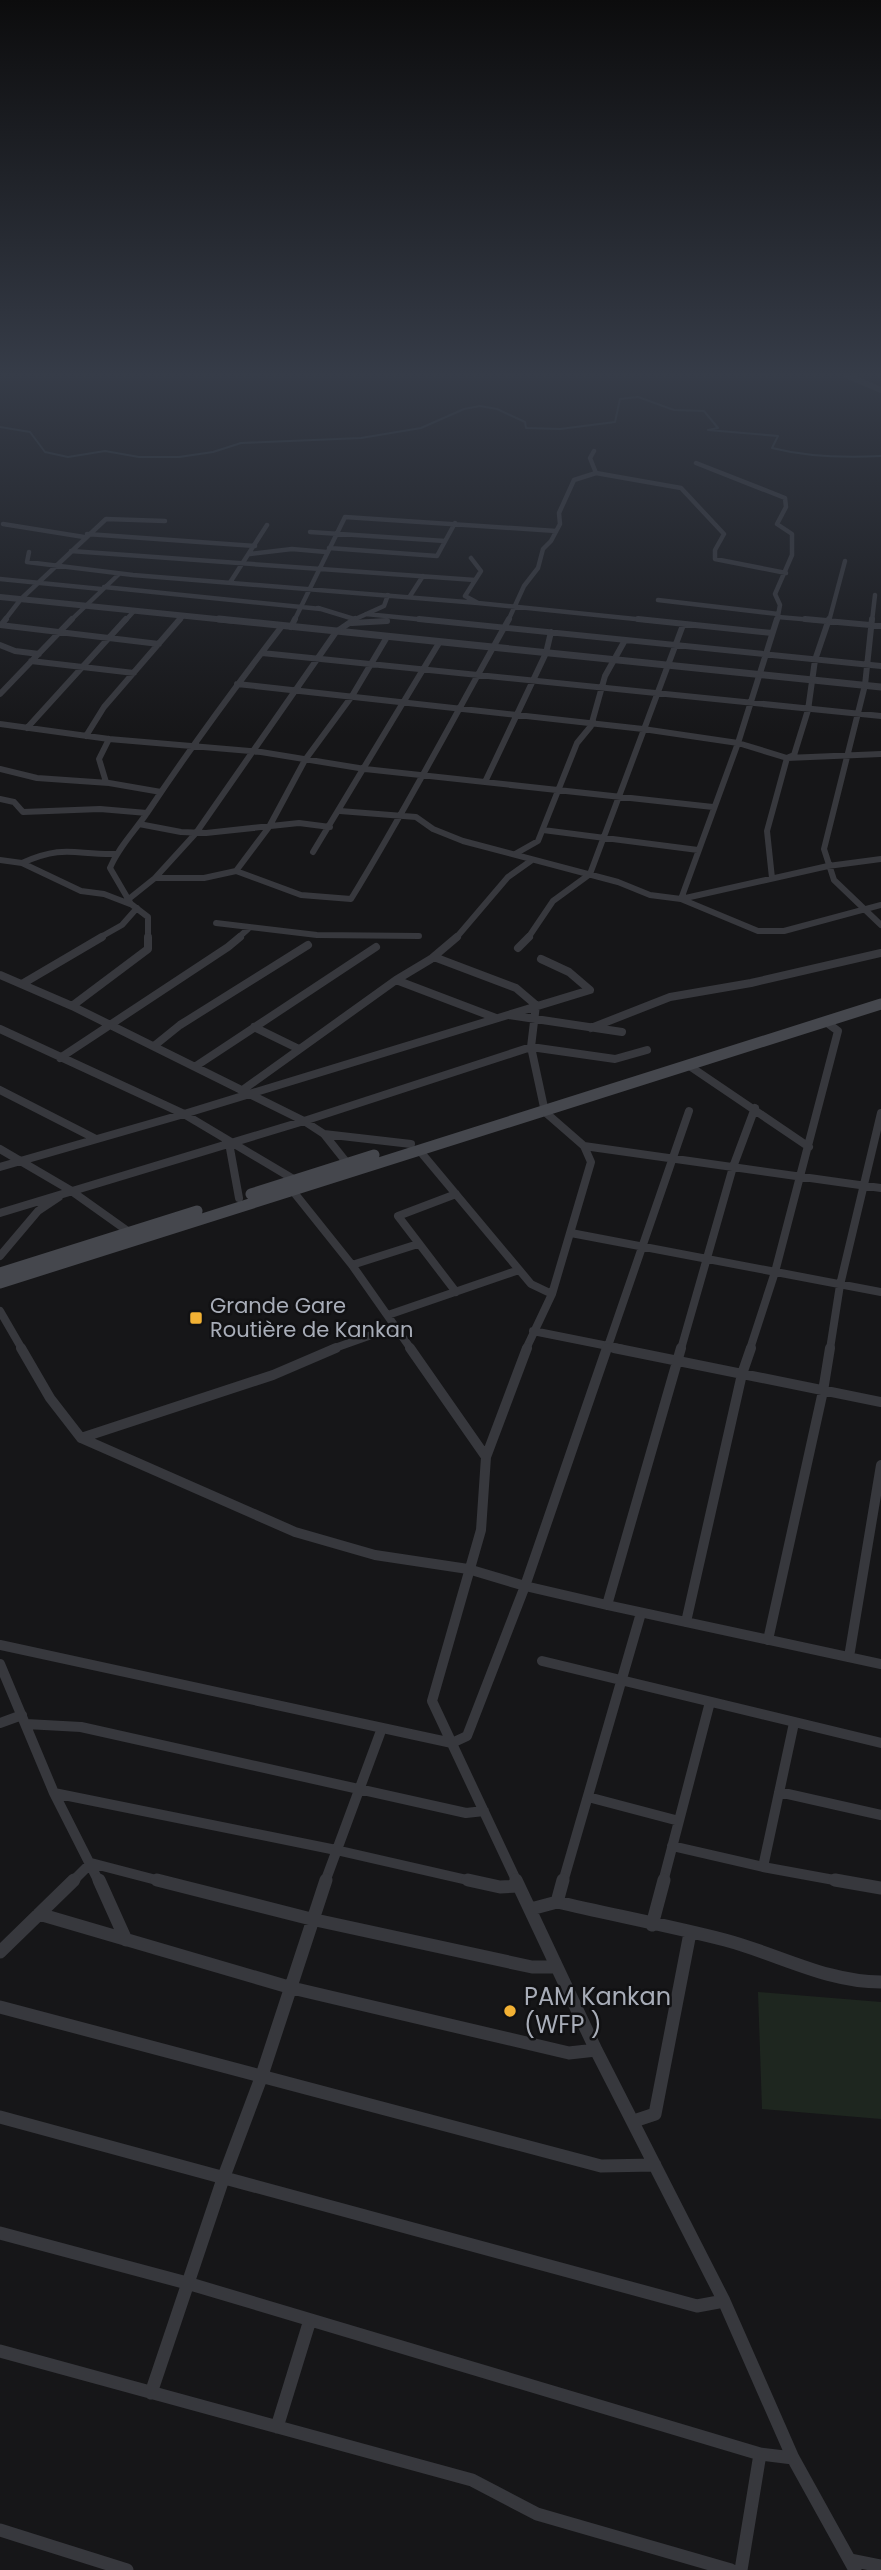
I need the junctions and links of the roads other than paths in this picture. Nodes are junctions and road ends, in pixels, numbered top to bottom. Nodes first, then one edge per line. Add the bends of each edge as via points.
1 (569, 495) edge
2 (687, 495) edge
3 (777, 495) edge
4 (165, 521) dead end
5 (455, 523) junction
6 (3, 524) dead end
7 (267, 525) dead end
8 (556, 531) junction
9 (310, 532) dead end
10 (337, 533) junction
11 (85, 536) junction
12 (445, 541) junction
13 (255, 546) junction
14 (327, 550) junction
15 (71, 551) junction
16 (29, 552) dead end
17 (250, 554) junction
18 (471, 558) dead end
19 (845, 561) dead end
20 (243, 564) junction
21 (55, 566) junction
22 (318, 568) junction
23 (786, 573) junction
24 (119, 574) junction
25 (424, 576) junction
26 (0, 579) edge
27 (475, 580) junction
28 (231, 581) junction
29 (37, 583) junction
30 (102, 588) junction
31 (309, 588) junction
32 (875, 595) dead end
33 (388, 596) junction
34 (410, 596) junction
35 (0, 597) edge
36 (21, 599) junction
37 (658, 600) dead end
38 (478, 603) junction
39 (302, 605) junction
40 (85, 606) junction
41 (515, 607) junction
42 (134, 611) junction
43 (366, 614) junction
44 (183, 616) junction
45 (778, 616) junction
46 (354, 619) junction
47 (411, 619) junction
48 (347, 623) junction
49 (828, 623) junction
50 (1, 625) edge
51 (683, 625) junction
52 (872, 626) junction
53 (881, 626) edge
54 (286, 627) junction
55 (505, 627) junction
56 (61, 631) junction
57 (336, 632) junction
58 (551, 632) junction
59 (772, 633) junction
60 (108, 637) junction
61 (387, 637) junction
62 (624, 642) junction
63 (159, 643) junction
64 (439, 643) junction
65 (0, 645) edge
66 (677, 647) junction
67 (493, 648) junction
68 (262, 653) junction
69 (546, 653) junction
70 (39, 654) junction
71 (765, 655) junction
72 (316, 657) junction
73 (612, 660) junction
74 (815, 660) junction
75 (31, 661) junction
76 (372, 663) junction
77 (867, 664) junction
78 (670, 666) junction
79 (881, 666) edge
80 (79, 668) junction
81 (424, 669) junction
82 (134, 673) junction
83 (478, 675) junction
84 (759, 675) junction
85 (814, 680) junction
86 (530, 682) junction
87 (237, 684) junction
88 (865, 685) junction
89 (601, 687) junction
90 (881, 687) edge
91 (294, 690) junction
92 (656, 693) junction
93 (0, 694) edge
94 (352, 696) junction
95 (404, 702) junction
96 (751, 704) junction
97 (458, 708) junction
98 (808, 710) junction
99 (859, 714) junction
100 (516, 715) junction
101 (881, 716) edge
102 (0, 724) edge
103 (592, 724) junction
104 (27, 728) junction
105 (643, 729) junction
106 (86, 736) junction
107 (109, 739) junction
108 (738, 743) junction
109 (190, 747) junction
110 (251, 751) junction
111 (881, 754) edge
112 (846, 757) junction
113 (787, 758) junction
114 (305, 760) junction
115 (0, 769) edge
116 (365, 769) junction
117 (421, 775) junction
118 (106, 782) junction
119 (485, 782) junction
120 (559, 791) junction
121 (161, 792) junction
122 (618, 797) junction
123 (0, 799) edge
124 (713, 807) junction
125 (340, 811) junction
126 (147, 813) junction
127 (403, 814) junction
128 (139, 824) junction
129 (269, 827) junction
130 (330, 827) junction
131 (542, 830) junction
132 (196, 833) junction
133 (603, 839) junction
134 (698, 850) junction
135 (313, 852) dead end
136 (116, 854) junction
137 (515, 855) junction
138 (881, 859) edge
139 (0, 860) edge
140 (532, 860) junction
141 (22, 863) junction
142 (828, 866) junction
143 (236, 871) junction
144 (590, 874) junction
145 (155, 878) junction
146 (772, 878) junction
147 (681, 899) junction
148 (130, 904) junction
149 (881, 905) edge
150 (866, 909) junction
151 (216, 923) dead end
152 (881, 925) edge
153 (248, 929) junction
154 (419, 936) dead end
155 (307, 946) dead end
156 (376, 947) dead end
157 (518, 948) dead end
158 (881, 953) edge
159 (434, 957) junction
160 (541, 959) dead end
161 (0, 975) edge
162 (396, 980) junction
163 (22, 985) junction
164 (881, 1004) edge
165 (72, 1006) junction
166 (536, 1006) junction
167 (508, 1015) junction
168 (496, 1018) junction
169 (536, 1021) junction
170 (826, 1022) junction
171 (111, 1024) junction
172 (254, 1027) junction
173 (591, 1028) junction
174 (0, 1029) edge
175 (622, 1032) dead end
176 (154, 1046) junction
177 (531, 1047) junction
178 (299, 1049) junction
179 (647, 1050) dead end
180 (60, 1058) junction
181 (688, 1065) junction
182 (196, 1066) junction
183 (0, 1090) edge
184 (247, 1090) junction
185 (563, 1104) joint
186 (755, 1108) junction
187 (544, 1109) junction
188 (689, 1111) dead end
189 (881, 1113) edge
190 (184, 1114) junction
191 (304, 1121) junction
192 (324, 1134) junction
193 (96, 1139) junction
194 (229, 1143) junction
195 (584, 1146) junction
196 (809, 1146) junction
197 (415, 1147) junction
198 (0, 1149) edge
199 (672, 1158) junction
200 (22, 1160) junction
201 (347, 1163) junction
202 (0, 1167) edge
203 (733, 1167) junction
204 (802, 1175) junction
205 (293, 1185) junction
206 (865, 1186) junction
207 (881, 1188) edge
208 (70, 1190) junction
209 (457, 1195) junction
210 (239, 1198) junction
211 (0, 1213) edge
212 (129, 1232) junction
213 (571, 1233) junction
214 (418, 1244) junction
215 (644, 1248) junction
216 (0, 1256) edge
217 (707, 1258) junction
218 (352, 1265) junction
219 (519, 1270) junction
220 (775, 1272) junction
221 (0, 1273) edge
222 (0, 1283) edge
223 (841, 1284) junction
224 (456, 1292) junction
225 (881, 1292) edge
226 (552, 1294) junction
227 (0, 1311) edge
228 (388, 1315) junction
229 (394, 1327) junction
230 (533, 1331) junction
231 (607, 1347) junction
232 (675, 1361) junction
233 (742, 1374) junction
234 (823, 1391) junction
235 (881, 1402) edge
236 (81, 1438) junction
237 (486, 1457) junction
238 (881, 1465) edge
239 (468, 1569) junction
240 (525, 1586) junction
241 (607, 1605) junction
242 (641, 1613) junction
243 (686, 1622) junction
244 (768, 1640) junction
245 (0, 1645) edge
246 (849, 1657) junction
247 (542, 1661) dead end
248 (0, 1664) edge
249 (881, 1664) edge
250 (621, 1681) junction
251 (710, 1702) junction
252 (24, 1720) junction
253 (0, 1723) edge
254 (794, 1723) junction
255 (382, 1728) junction
256 (452, 1743) junction
257 (881, 1743) edge
258 (360, 1789) junction
259 (779, 1792) junction
260 (54, 1793) junction
261 (588, 1797) junction
262 (484, 1811) junction
263 (881, 1815) edge
264 (680, 1821) junction
265 (672, 1846) junction
266 (336, 1850) junction
267 (91, 1863) junction
268 (763, 1867) junction
269 (519, 1886) junction
270 (881, 1888) edge
271 (557, 1902) junction
272 (531, 1909) junction
273 (39, 1914) junction
274 (311, 1919) junction
275 (652, 1925) junction
276 (690, 1933) junction
277 (126, 1940) junction
278 (0, 1952) edge
279 (556, 1967) junction
280 (881, 1982) edge
281 (292, 1988) junction
282 (0, 2007) edge
283 (596, 2050) junction
284 (261, 2078) junction
285 (0, 2117) edge
286 (634, 2121) junction
287 (655, 2165) junction
288 (223, 2179) junction
289 (0, 2233) edge
290 (187, 2283) junction
291 (724, 2301) junction
292 (310, 2320) junction
293 (0, 2351) edge
294 (151, 2393) junction
295 (277, 2427) junction
296 (760, 2454) junction
297 (793, 2458) junction
298 (0, 2530) edge
299 (853, 2565) edge
300 (881, 2566) edge
301 (127, 2570) edge
302 (731, 2570) edge
303 (741, 2570) edge

1 - 8 street
2 - 23 street via 723,534 715,559
3 - 23 street via 785,498 786,506 777,524 794,539
4 - 11 street via 110,517
5 - 8 street
5 - 10 street via 345,517
5 - 12 street
6 - 11 street via 11,529
7 - 13 street
8 - 41 street
9 - 10 street
10 - 12 street
10 - 14 street
11 - 13 street
11 - 15 street
12 - 14 street via 437,556
13 - 17 street
14 - 17 street
14 - 22 street
15 - 20 street
15 - 21 street
16 - 21 street via 27,562
17 - 20 street
18 - 27 street via 481,571
19 - 49 street
20 - 22 street
20 - 28 street
21 - 24 street
21 - 29 street
22 - 25 street
22 - 31 street
23 - 45 street via 775,594
24 - 28 street
24 - 30 street
25 - 27 street
25 - 34 street
26 - 29 street
27 - 38 street via 465,596
28 - 31 street
29 - 30 street
29 - 36 street
30 - 39 street
30 - 40 street
31 - 33 street
31 - 39 street
32 - 52 street
33 - 34 street
33 - 43 street via 384,606
34 - 38 street
35 - 36 street
36 - 40 street
36 - 50 street
37 - 45 street
38 - 41 street
39 - 46 street
39 - 54 street
40 - 42 street
40 - 56 street
41 - 51 street
41 - 55 street
42 - 44 street
42 - 60 street
43 - 46 street
43 - 47 street
44 - 54 street
44 - 63 street
45 - 49 street
45 - 59 street
46 - 48 street
47 - 48 street
47 - 55 street
48 - 57 street
49 - 52 street
49 - 74 street
50 - 56 street
51 - 59 street
51 - 66 street
52 - 53 street
52 - 77 street
54 - 57 street
54 - 68 street
55 - 58 street
55 - 67 street
56 - 60 street
56 - 70 street
57 - 61 street
57 - 72 street
58 - 62 street
58 - 69 street
59 - 71 street
60 - 63 street
60 - 80 street
61 - 64 street
61 - 76 street
62 - 66 street
62 - 73 street
63 - 82 street
64 - 67 street
64 - 81 street
65 - 70 street
66 - 71 street
66 - 78 street
67 - 69 street
67 - 83 street
68 - 72 street
68 - 87 street
69 - 73 street
69 - 86 street
70 - 75 street
71 - 74 street
71 - 84 street
72 - 76 street
72 - 91 street
73 - 78 street
73 - 89 street
74 - 77 street
74 - 85 street
75 - 80 street
75 - 93 street
76 - 81 street
76 - 94 street
77 - 79 street
77 - 88 street
78 - 84 street
78 - 92 street
80 - 82 street
80 - 104 street
81 - 83 street
81 - 95 street
82 - 106 street via 104,706
83 - 86 street
83 - 97 street
84 - 85 street
84 - 96 street
85 - 88 street
85 - 98 street
86 - 89 street
86 - 100 street
87 - 91 street
87 - 109 street
88 - 90 street
88 - 99 street
89 - 92 street
89 - 103 street
91 - 94 street
91 - 110 street
92 - 96 street
92 - 105 street
94 - 95 street
94 - 114 street
95 - 97 street
95 - 116 street
96 - 98 street
96 - 108 street
97 - 100 street
97 - 117 street
98 - 99 street
98 - 113 street via 794,755
99 - 101 street
99 - 112 street
100 - 103 street
100 - 119 street
102 - 104 street
103 - 105 street
103 - 120 street via 585,739 577,743
104 - 106 street
105 - 108 street
105 - 122 street
106 - 107 street
107 - 109 street
107 - 118 street via 99,753
108 - 113 street
108 - 124 street
109 - 110 street
109 - 121 street
110 - 114 street
110 - 132 street
111 - 112 street
112 - 113 street
112 - 142 street via 824,849
113 - 146 street via 767,831
114 - 116 street
114 - 129 street
115 - 118 street via 18,777
116 - 117 street
116 - 125 street
117 - 119 street
117 - 127 street
118 - 121 street
119 - 120 street
120 - 122 street
120 - 131 street
121 - 126 street
122 - 124 street
122 - 133 street
123 - 126 street via 14,802 23,812 88,808
124 - 134 street
125 - 127 street
125 - 130 street
126 - 128 street
127 - 137 street via 463,841
127 - 143 street via 351,899 301,895
128 - 132 street
128 - 136 street
129 - 130 street via 299,823
129 - 132 street
129 - 143 street
130 - 135 street
131 - 133 street
131 - 137 street via 538,841
132 - 145 street
133 - 134 street
133 - 144 street
134 - 147 street
136 - 141 street via 73,849
136 - 148 street via 110,868
137 - 140 street
138 - 142 street
139 - 141 street
140 - 144 street
140 - 159 street via 494,890
141 - 148 street via 81,891
142 - 146 street
142 - 150 street via 834,880
143 - 145 street via 204,878
144 - 147 street via 650,895
144 - 157 street via 554,901
145 - 148 street
146 - 147 street
147 - 150 street via 727,920 771,932
148 - 163 street via 122,925
148 - 165 street via 148,917 148,949
149 - 150 street
150 - 152 street
151 - 153 street
153 - 154 street
153 - 171 street
155 - 176 street
156 - 172 street
158 - 173 street via 670,997
159 - 162 street
159 - 166 street via 516,988
160 - 166 street via 569,972 590,990
161 - 163 street
162 - 168 street
162 - 178 street
163 - 165 street
164 - 170 main road
165 - 171 street
166 - 167 street
166 - 169 street
167 - 168 street
167 - 169 street
168 - 184 street
169 - 173 street
169 - 177 street
170 - 181 main road
170 - 196 street via 838,1031
171 - 176 street
171 - 180 street
172 - 178 street
172 - 182 street
173 - 175 street
174 - 180 street
176 - 182 street
177 - 179 street via 615,1059
177 - 187 street
177 - 191 street
178 - 184 street
180 - 190 street
181 - 185 main road
181 - 186 street
182 - 184 street
183 - 193 street
184 - 190 street
184 - 191 street
185 - 187 main road
186 - 196 street
186 - 203 street
187 - 195 street
187 - 197 main road
188 - 199 street
189 - 206 street
190 - 193 street
190 - 194 street
191 - 192 street
191 - 194 street
192 - 197 street
192 - 201 street
193 - 200 street
194 - 205 street
194 - 208 street
194 - 210 street
195 - 199 street
195 - 213 street via 591,1162
196 - 204 street
197 - 201 main road
197 - 205 main road
197 - 209 street
198 - 200 street
199 - 203 street
199 - 215 street
200 - 202 street
200 - 208 street
201 - 205 main road
203 - 204 street
203 - 217 street
204 - 206 street
204 - 220 street
205 - 210 main road
205 - 218 street
205 - 222 main road
206 - 207 street
206 - 223 street
208 - 211 street
208 - 212 street
208 - 216 street via 38,1211
209 - 214 street via 398,1216
209 - 219 street
210 - 212 main road
212 - 221 main road
213 - 215 street
213 - 226 street
214 - 218 street
214 - 224 street
215 - 217 street
215 - 231 street
217 - 220 street
217 - 232 street
218 - 228 street
219 - 224 street
219 - 226 street via 531,1284
220 - 223 street
220 - 233 street
223 - 225 street
223 - 234 street
224 - 228 street
226 - 230 street
227 - 236 street via 50,1398
228 - 229 street
229 - 236 street via 273,1375
229 - 237 street
230 - 231 street
230 - 237 street
231 - 232 street
231 - 240 street
232 - 233 street
232 - 241 street
233 - 234 street
233 - 243 street
234 - 235 street
234 - 244 street
236 - 239 street via 295,1532 376,1555
237 - 239 street via 481,1530
238 - 246 street
239 - 240 street
239 - 256 street via 432,1700
240 - 241 street
240 - 256 street via 467,1736
241 - 242 street
242 - 243 street
242 - 250 street
243 - 244 street
244 - 246 street
245 - 255 street
246 - 249 street
247 - 250 street
248 - 252 street
250 - 251 street
250 - 261 street
251 - 254 street
251 - 264 street
252 - 253 street
252 - 258 street via 81,1727
252 - 260 street
254 - 257 street
254 - 259 street
255 - 256 street
255 - 258 street
256 - 262 street
258 - 262 street via 466,1813
258 - 266 street
259 - 263 street
259 - 268 street
260 - 266 street
260 - 267 street
261 - 264 street
261 - 271 street
262 - 269 street
264 - 265 street
265 - 268 street
265 - 275 street
266 - 269 street via 500,1886
266 - 274 street
267 - 273 street
267 - 274 street
267 - 277 street
268 - 270 street
269 - 272 street
271 - 272 street
271 - 275 street
272 - 279 street
273 - 277 street
273 - 278 street
274 - 279 street via 532,1967
274 - 281 street
275 - 276 street
276 - 280 street via 728,1941 816,1972
276 - 286 street via 655,2113
277 - 281 street
279 - 283 street
281 - 283 street via 569,2053
281 - 284 street
282 - 284 street
283 - 286 street
284 - 287 street via 601,2166
284 - 288 street
285 - 288 street
286 - 287 street
287 - 291 street
288 - 290 street
288 - 291 street via 696,2306
289 - 290 street
290 - 292 street
290 - 294 street
291 - 297 street
292 - 295 street
292 - 296 street
293 - 294 street
294 - 295 street
295 - 302 street via 472,2480 537,2514
296 - 297 street
296 - 303 street
297 - 299 street
298 - 301 street
299 - 300 street

